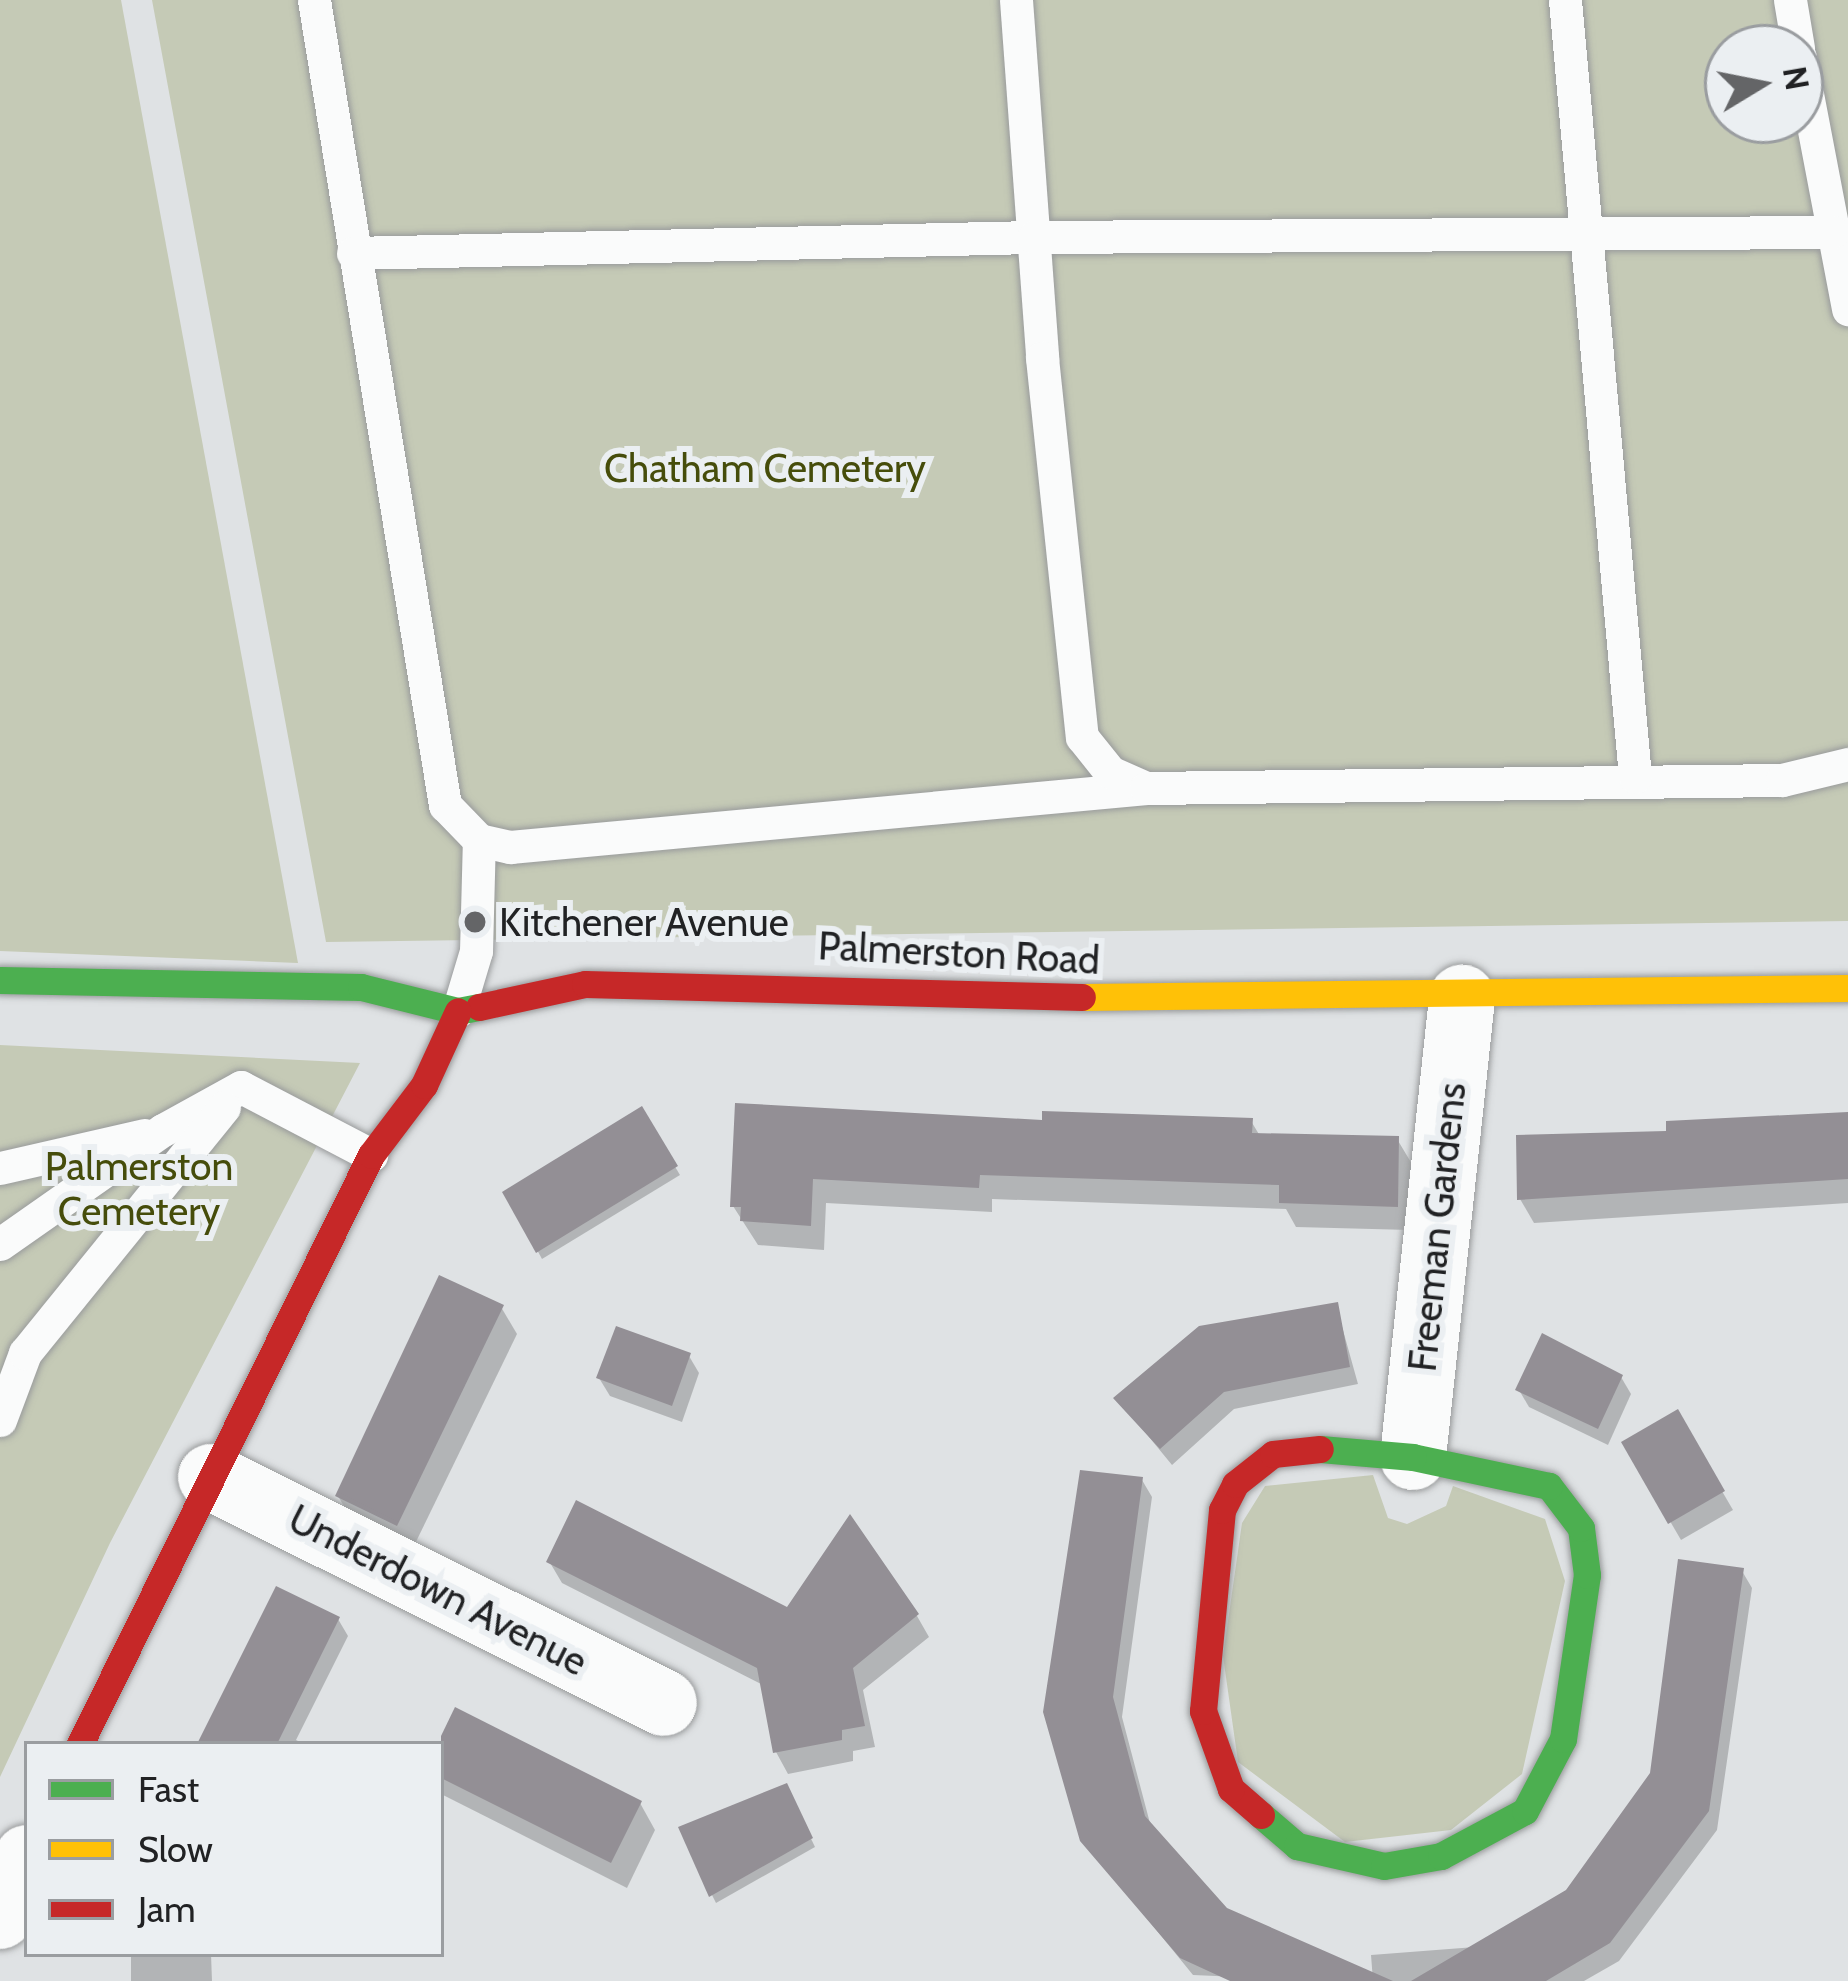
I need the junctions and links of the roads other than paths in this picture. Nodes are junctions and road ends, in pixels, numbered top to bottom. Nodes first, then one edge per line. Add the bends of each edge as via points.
1 (314, 0) edge
2 (1016, 0) edge
3 (1564, 0) edge
4 (1816, 144) edge
5 (1832, 232) junction
6 (1034, 237) junction
7 (1582, 237) junction
8 (353, 253) junction
9 (1848, 309) edge
10 (1082, 737) junction
11 (1848, 764) edge
12 (1635, 777) junction
13 (1146, 788) junction
14 (1022, 800) junction
15 (479, 840) junction
16 (0, 980) edge
17 (1848, 988) edge
18 (1462, 998) junction
19 (458, 1011) junction
20 (241, 1087) junction
21 (163, 1130) junction
22 (371, 1155) junction
23 (0, 1168) edge
24 (0, 1244) edge
25 (0, 1420) edge
26 (1413, 1457) junction
27 (212, 1477) junction
28 (664, 1703) dead end
29 (81, 1741) edge
30 (24, 1864) edge
31 (0, 1916) edge

1 - 8 lane
2 - 6 lane
3 - 7 lane
4 - 5 lane
5 - 7 lane
5 - 9 lane
6 - 7 lane
6 - 8 lane
6 - 10 lane
7 - 12 lane
8 - 15 lane via 445,805
10 - 13 lane via 1110,772
10 - 14 lane via 1065,773
11 - 12 lane via 1782,780
12 - 13 lane
13 - 14 lane
14 - 15 lane via 510,847
15 - 19 lane via 476,951
16 - 19 street, Palmerston Road via 361,987
17 - 18 street, Palmerston Road
18 - 19 street, Palmerston Road via 1158,1001 770,983 585,984
18 - 26 street, Freeman Gardens
19 - 22 street via 424,1085
20 - 21 lane
20 - 22 lane
20 - 25 lane via 26,1353
21 - 23 lane
21 - 24 lane
22 - 27 street
26 - 26 street via 1549,1486 1581,1528 1587,1575 1563,1738 1525,1811 1441,1856 1384,1866 1329,1857 1265,1825 1231,1789 1203,1711 1222,1510 1234,1484 1274,1454
27 - 28 street, Underdown Avenue
27 - 29 street
30 - 31 street

